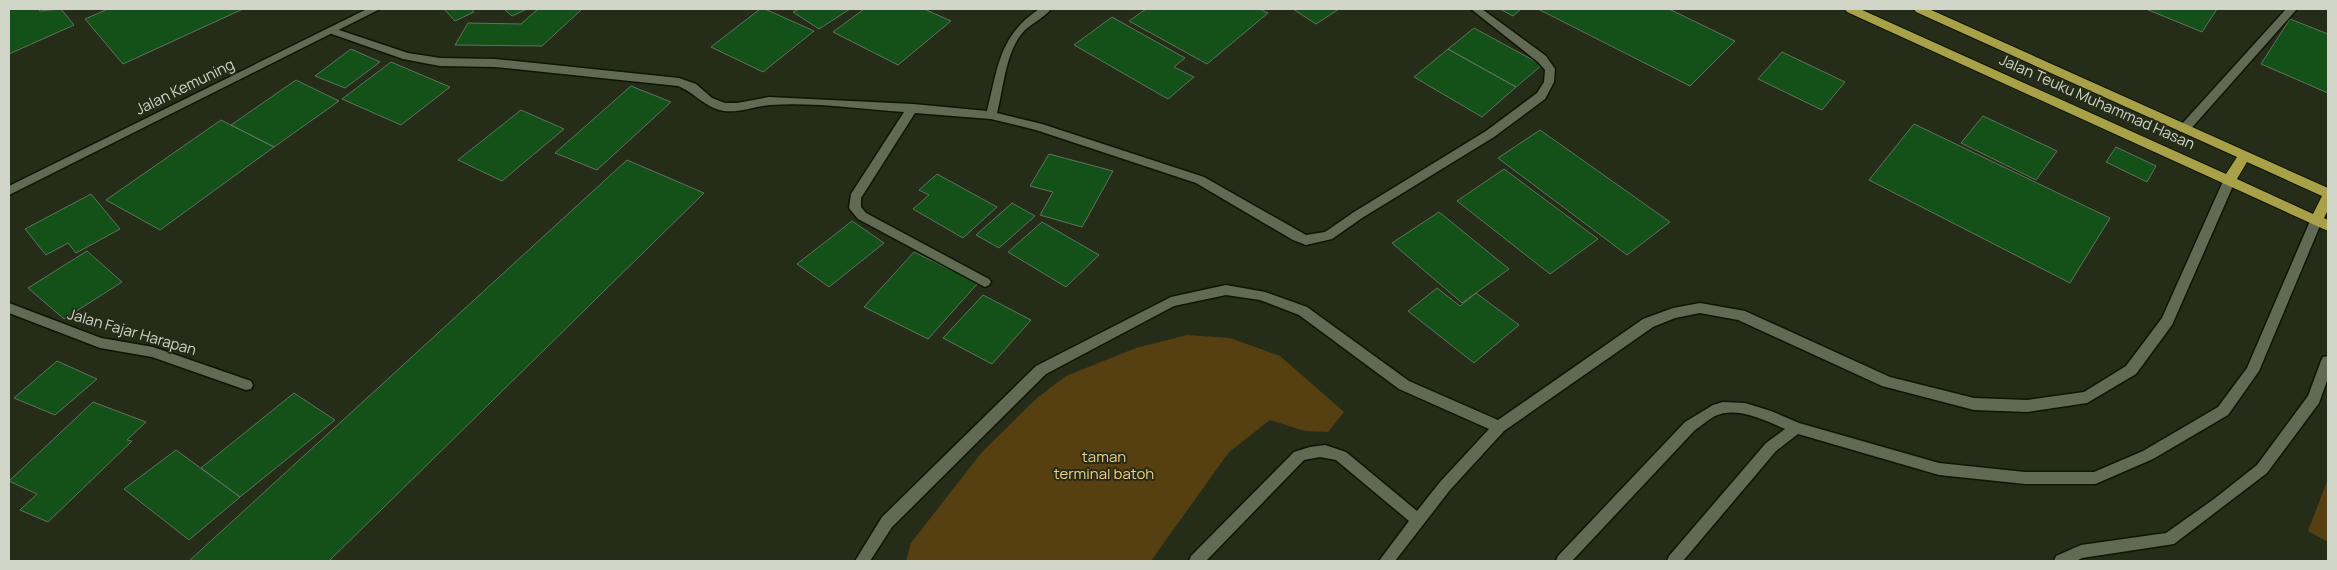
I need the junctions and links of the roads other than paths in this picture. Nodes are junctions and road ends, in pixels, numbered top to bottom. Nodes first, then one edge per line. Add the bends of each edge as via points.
1 (375, 9) edge
2 (1046, 9) edge
3 (1476, 9) edge
4 (1851, 9) edge
5 (1920, 9) edge
6 (2292, 9) edge
7 (333, 31) junction
8 (913, 108) junction
9 (991, 115) junction
10 (2184, 129) junction
11 (2244, 156) junction
12 (2230, 179) junction
13 (9, 191) edge
14 (2328, 193) edge
15 (2328, 197) edge
16 (2322, 223) edge
17 (985, 282) dead end
18 (9, 308) edge
19 (2328, 361) edge
20 (246, 385) dead end
21 (1499, 427) junction
22 (1796, 428) junction
23 (1418, 520) junction
24 (862, 561) edge
25 (1196, 561) edge
26 (1386, 561) edge
27 (1563, 561) edge
28 (1674, 561) edge
29 (2061, 561) edge

1 - 7 street, Jalan Kemuning
2 - 9 street via 1029,18 1007,48
3 - 9 street via 1542,59 1550,69 1549,82 1541,96 1490,134 1358,214 1328,236 1306,240 1297,237 1200,180
4 - 12 highway, Jalan Teuku Muhammad Hasan
5 - 10 highway, Jalan Teuku Muhammad Hasan
6 - 10 street
7 - 8 street via 408,56 440,62 495,63 679,82 724,108 769,101
7 - 13 street, Jalan Kemuning
8 - 9 street
8 - 17 street via 855,196 853,204 862,216
10 - 11 highway, Jalan Teuku Muhammad Hasan
11 - 12 highway
11 - 14 highway, Jalan Teuku Muhammad Hasan
12 - 16 highway, Jalan Teuku Muhammad Hasan
12 - 21 street via 2167,322 2131,370 2087,397 2027,406 1974,404 1887,382 1740,315 1700,308 1673,313 1648,323
15 - 16 highway
16 - 22 street via 2252,371 2223,411 2148,455 2096,478 2025,478 1939,469
18 - 20 street, Jalan Fajar Harapan via 100,343 153,352
19 - 29 street via 2314,400 2262,469 2219,503 2169,540 2080,552
21 - 23 street
21 - 24 street via 1404,385 1303,311 1262,295 1226,290 1171,302 1041,370 887,522
22 - 27 street via 1768,415 1734,407 1713,411 1690,426
22 - 28 street via 1771,447
23 - 25 street via 1341,456 1331,451 1310,452 1299,456
23 - 26 street

